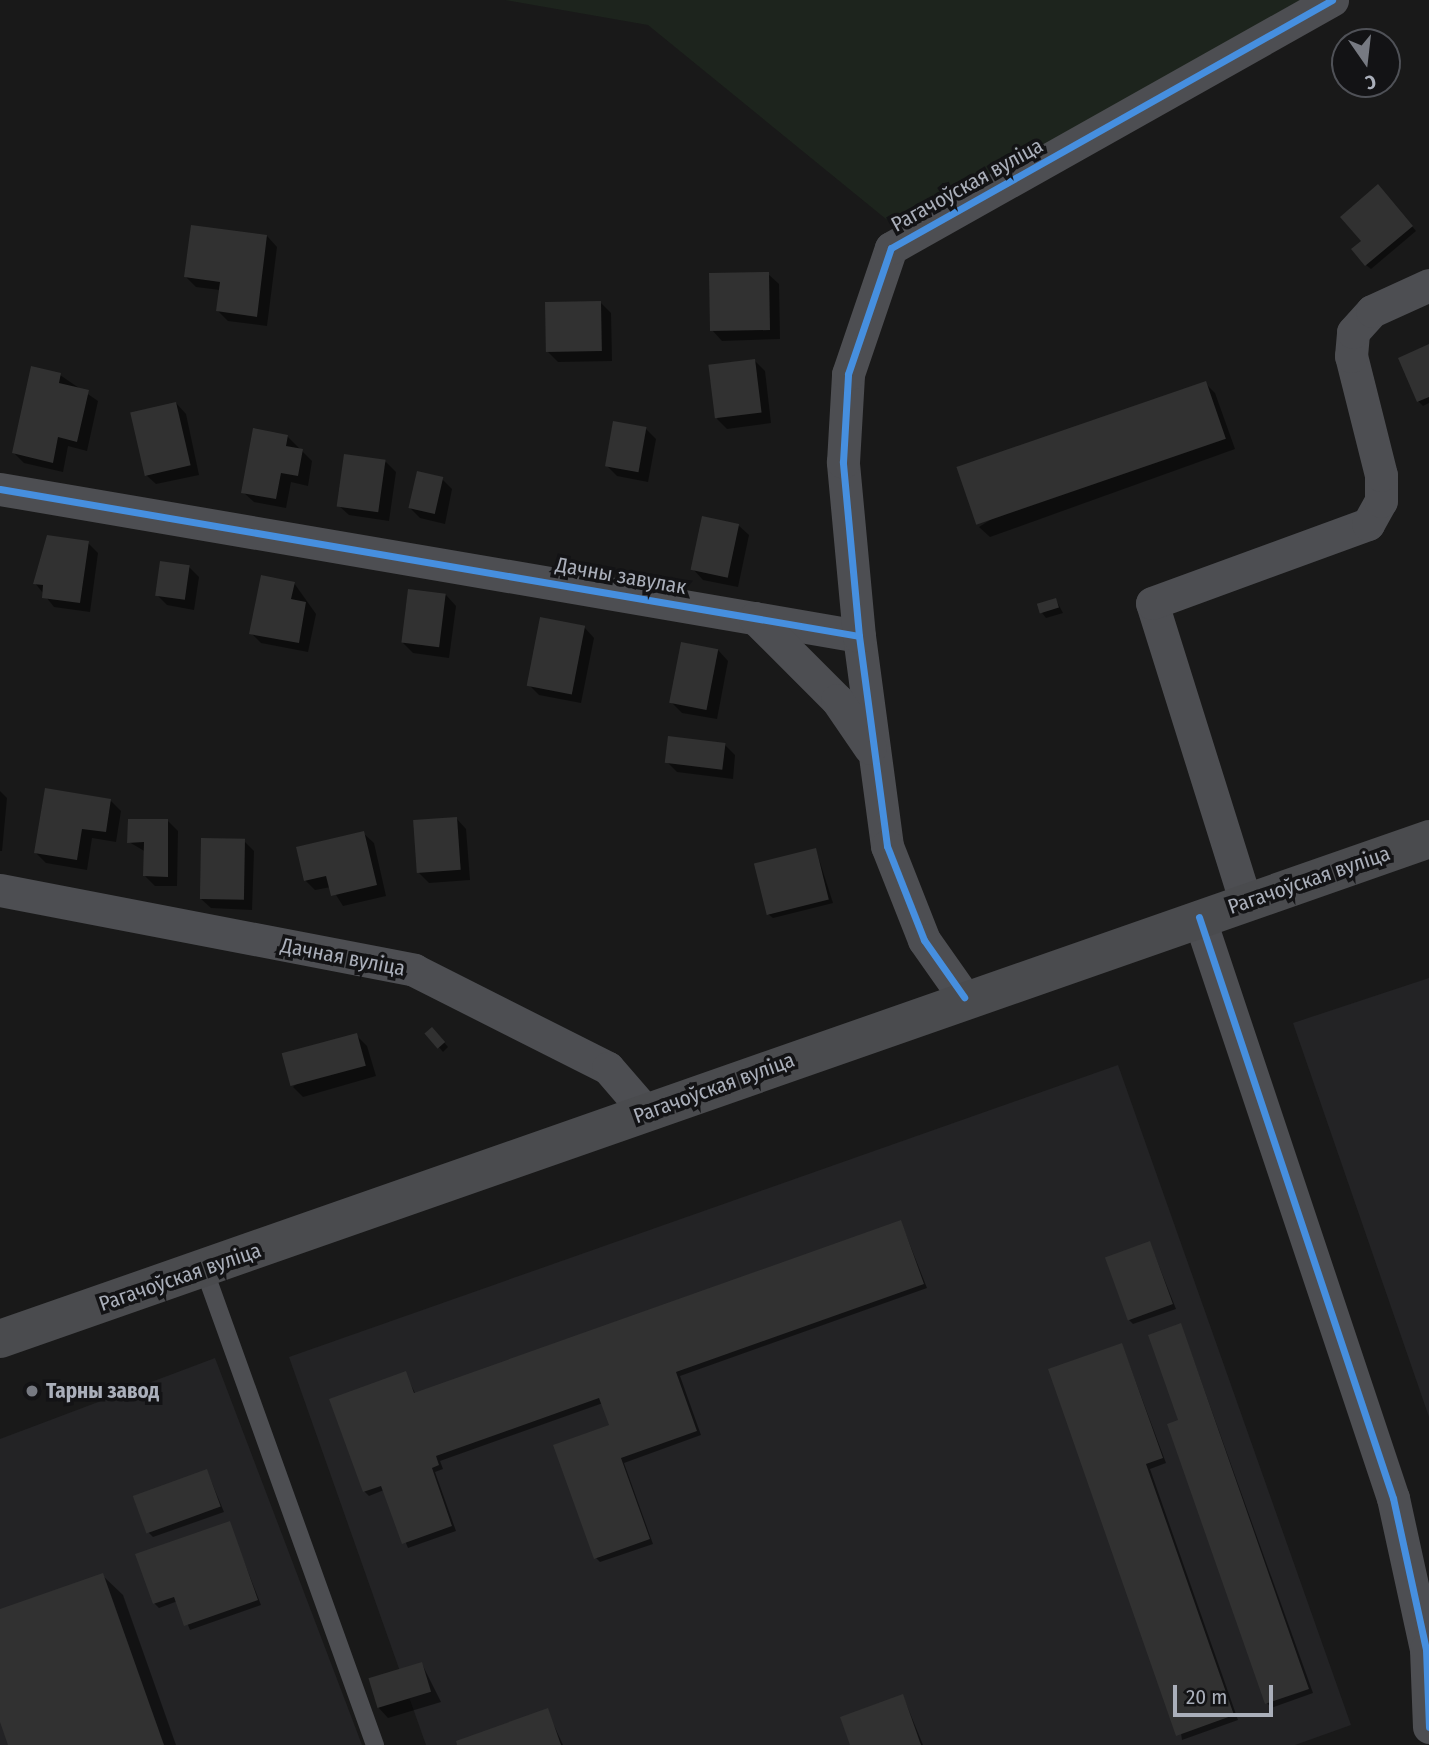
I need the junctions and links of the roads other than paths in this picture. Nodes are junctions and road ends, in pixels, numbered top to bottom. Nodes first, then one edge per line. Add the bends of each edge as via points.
1 (1332, 0) edge
2 (1429, 285) edge
3 (0, 489) edge
4 (755, 618) junction
5 (859, 636) junction
6 (875, 755) junction
7 (1429, 839) edge
8 (0, 890) edge
9 (1246, 903) junction
10 (1199, 917) junction
11 (964, 997) junction
12 (646, 1112) junction
13 (204, 1269) junction
14 (0, 1339) edge
15 (1427, 1649) edge
16 (1429, 1727) edge
17 (375, 1745) edge

1 - 5 street, Рагачоўская вуліца via 891,248 848,374 843,462
2 - 9 street via 1372,311 1353,332 1351,356 1381,475 1381,501 1368,524 1152,603
3 - 4 street, Дачны завулак
4 - 5 street, Дачны завулак
4 - 6 street via 838,700
5 - 6 street
6 - 11 street via 887,846 924,940
7 - 9 main road, Рагачоўская вуліца
8 - 12 street, Дачная вуліца via 414,970 608,1068
9 - 10 main road, Рагачоўская вуліца
10 - 11 main road, Рагачоўская вуліца
10 - 15 street via 1393,1498
11 - 12 main road, Рагачоўская вуліца
12 - 13 main road, Рагачоўская вуліца
13 - 14 main road, Рагачоўская вуліца
13 - 17 lane
15 - 16 street

